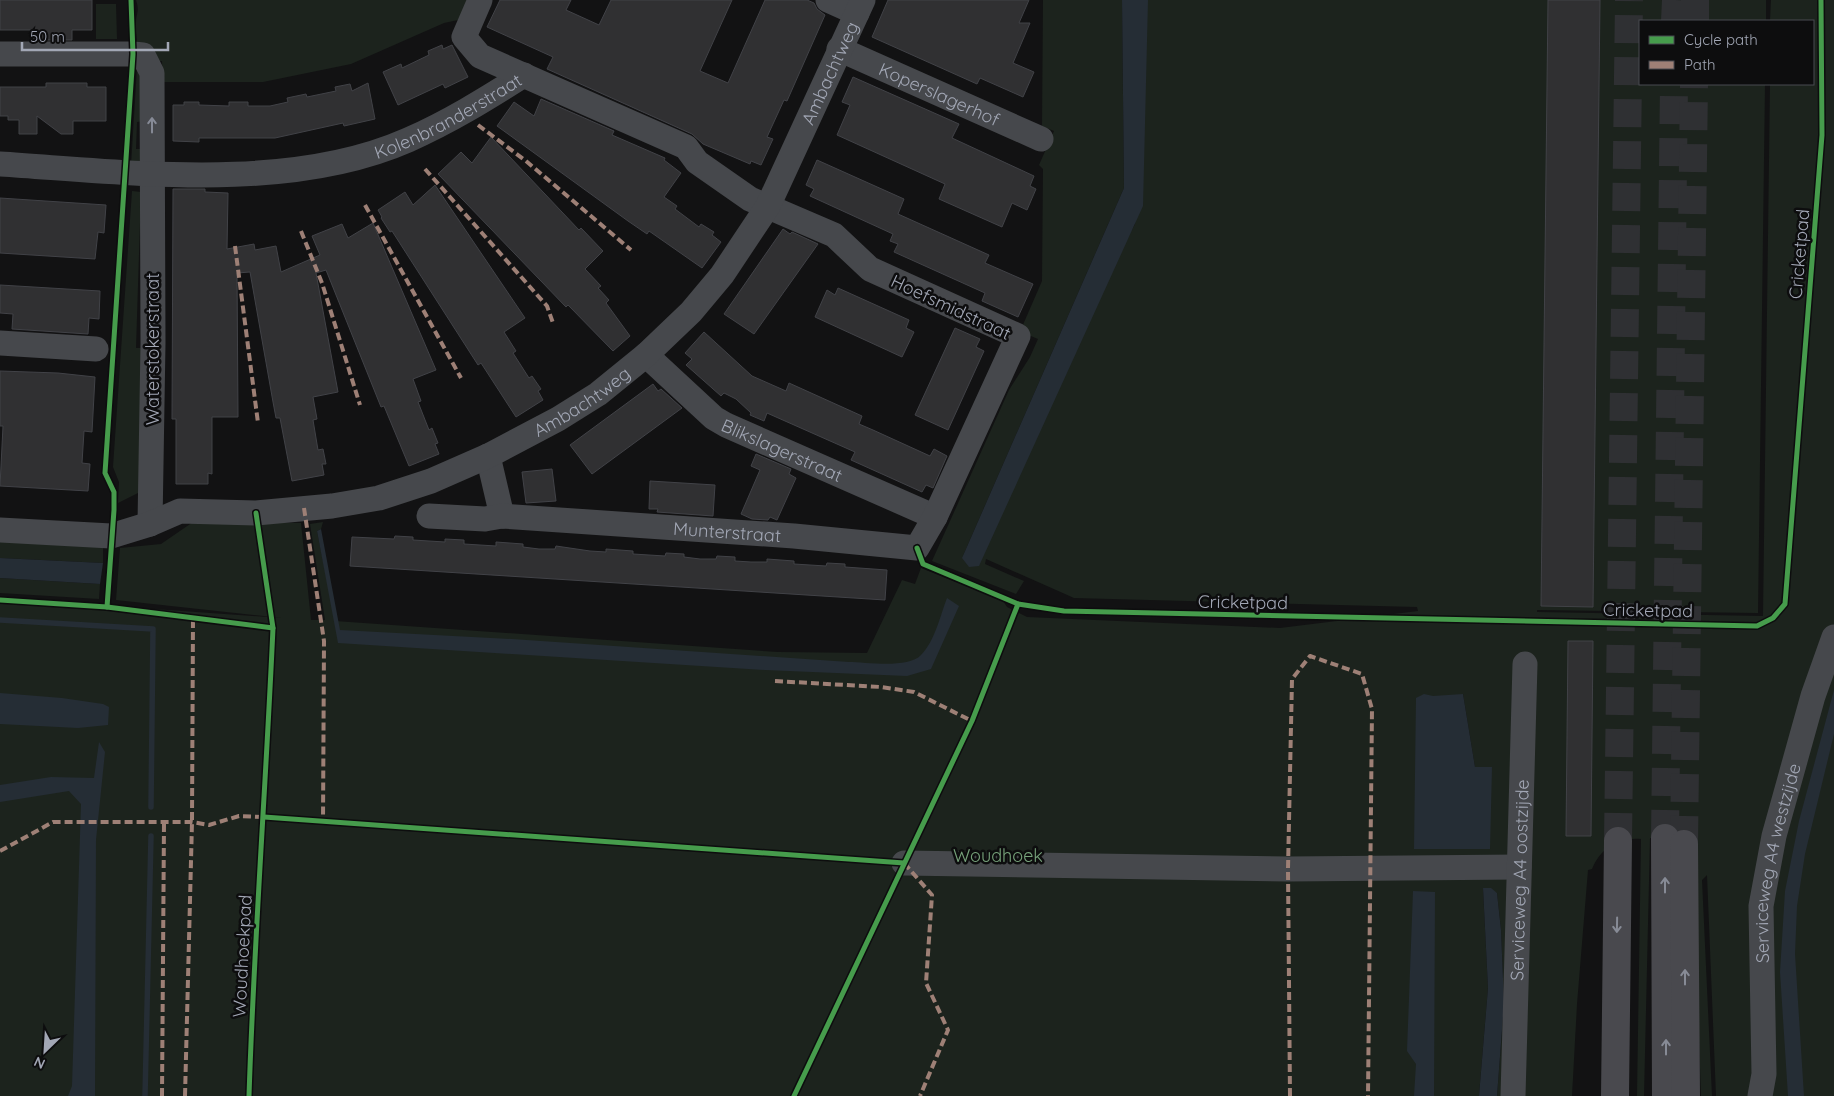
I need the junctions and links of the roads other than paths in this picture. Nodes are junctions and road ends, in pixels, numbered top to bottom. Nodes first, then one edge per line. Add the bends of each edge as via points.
1 (480, 0) edge
2 (828, 0) edge
3 (860, 6) edge
4 (839, 49) junction
5 (0, 54) edge
6 (524, 75) junction
7 (1041, 139) dead end
8 (0, 164) edge
9 (152, 174) junction
10 (768, 206) junction
11 (0, 343) edge
12 (96, 349) dead end
13 (646, 355) junction
14 (488, 456) junction
15 (429, 516) dead end
16 (502, 516) junction
17 (936, 517) junction
18 (150, 524) junction
19 (0, 530) edge
20 (1834, 637) edge
21 (1525, 664) dead end
22 (1618, 841) tunnel mouth
23 (904, 863) dead end
24 (1519, 867) junction
25 (1513, 1096) edge
26 (1615, 1096) edge
27 (1666, 1096) edge
28 (1686, 1096) edge
29 (1760, 1096) edge

1 - 6 street via 464,37 480,56
2 - 3 street
3 - 4 street, Ambachtweg
4 - 7 street, Koperslagerhof
4 - 10 street, Ambachtweg
9 -> 5 street, Waterstokerstraat via 152,73 143,55
6 - 9 street, Kolenbranderstraat via 463,114 406,141 345,160 289,170 235,174
6 - 10 street, Kolenbranderstraat via 686,147 697,162 750,199
8 - 9 street, Kolenbranderstraat
9 - 18 street, Waterstokerstraat
10 - 13 street, Ambachtweg via 706,296
10 - 17 street, Hoefsmidstraat via 834,235 870,269 1018,336
11 - 12 street
13 - 14 street, Ambachtweg via 598,394
13 - 17 street, Blikslagerstraat via 714,418 726,425
14 - 16 street
14 - 18 street, Ambachtweg via 431,482 379,498 332,506 256,512 180,510
15 - 16 street, Munterstraat via 485,519
16 - 17 street, Munterstraat via 794,536 915,555
18 - 19 street, Ambachtweg via 111,536
20 - 29 street, Serviceweg A4 westzijde via 1813,696 1776,826 1760,906 1764,1074
21 - 24 street, Serviceweg A4 oostzijde
22 -> 26 highway
23 - 24 street via 1288,869
24 - 25 street, Serviceweg A4 oostzijde
27 - 28 highway via 1674,841

